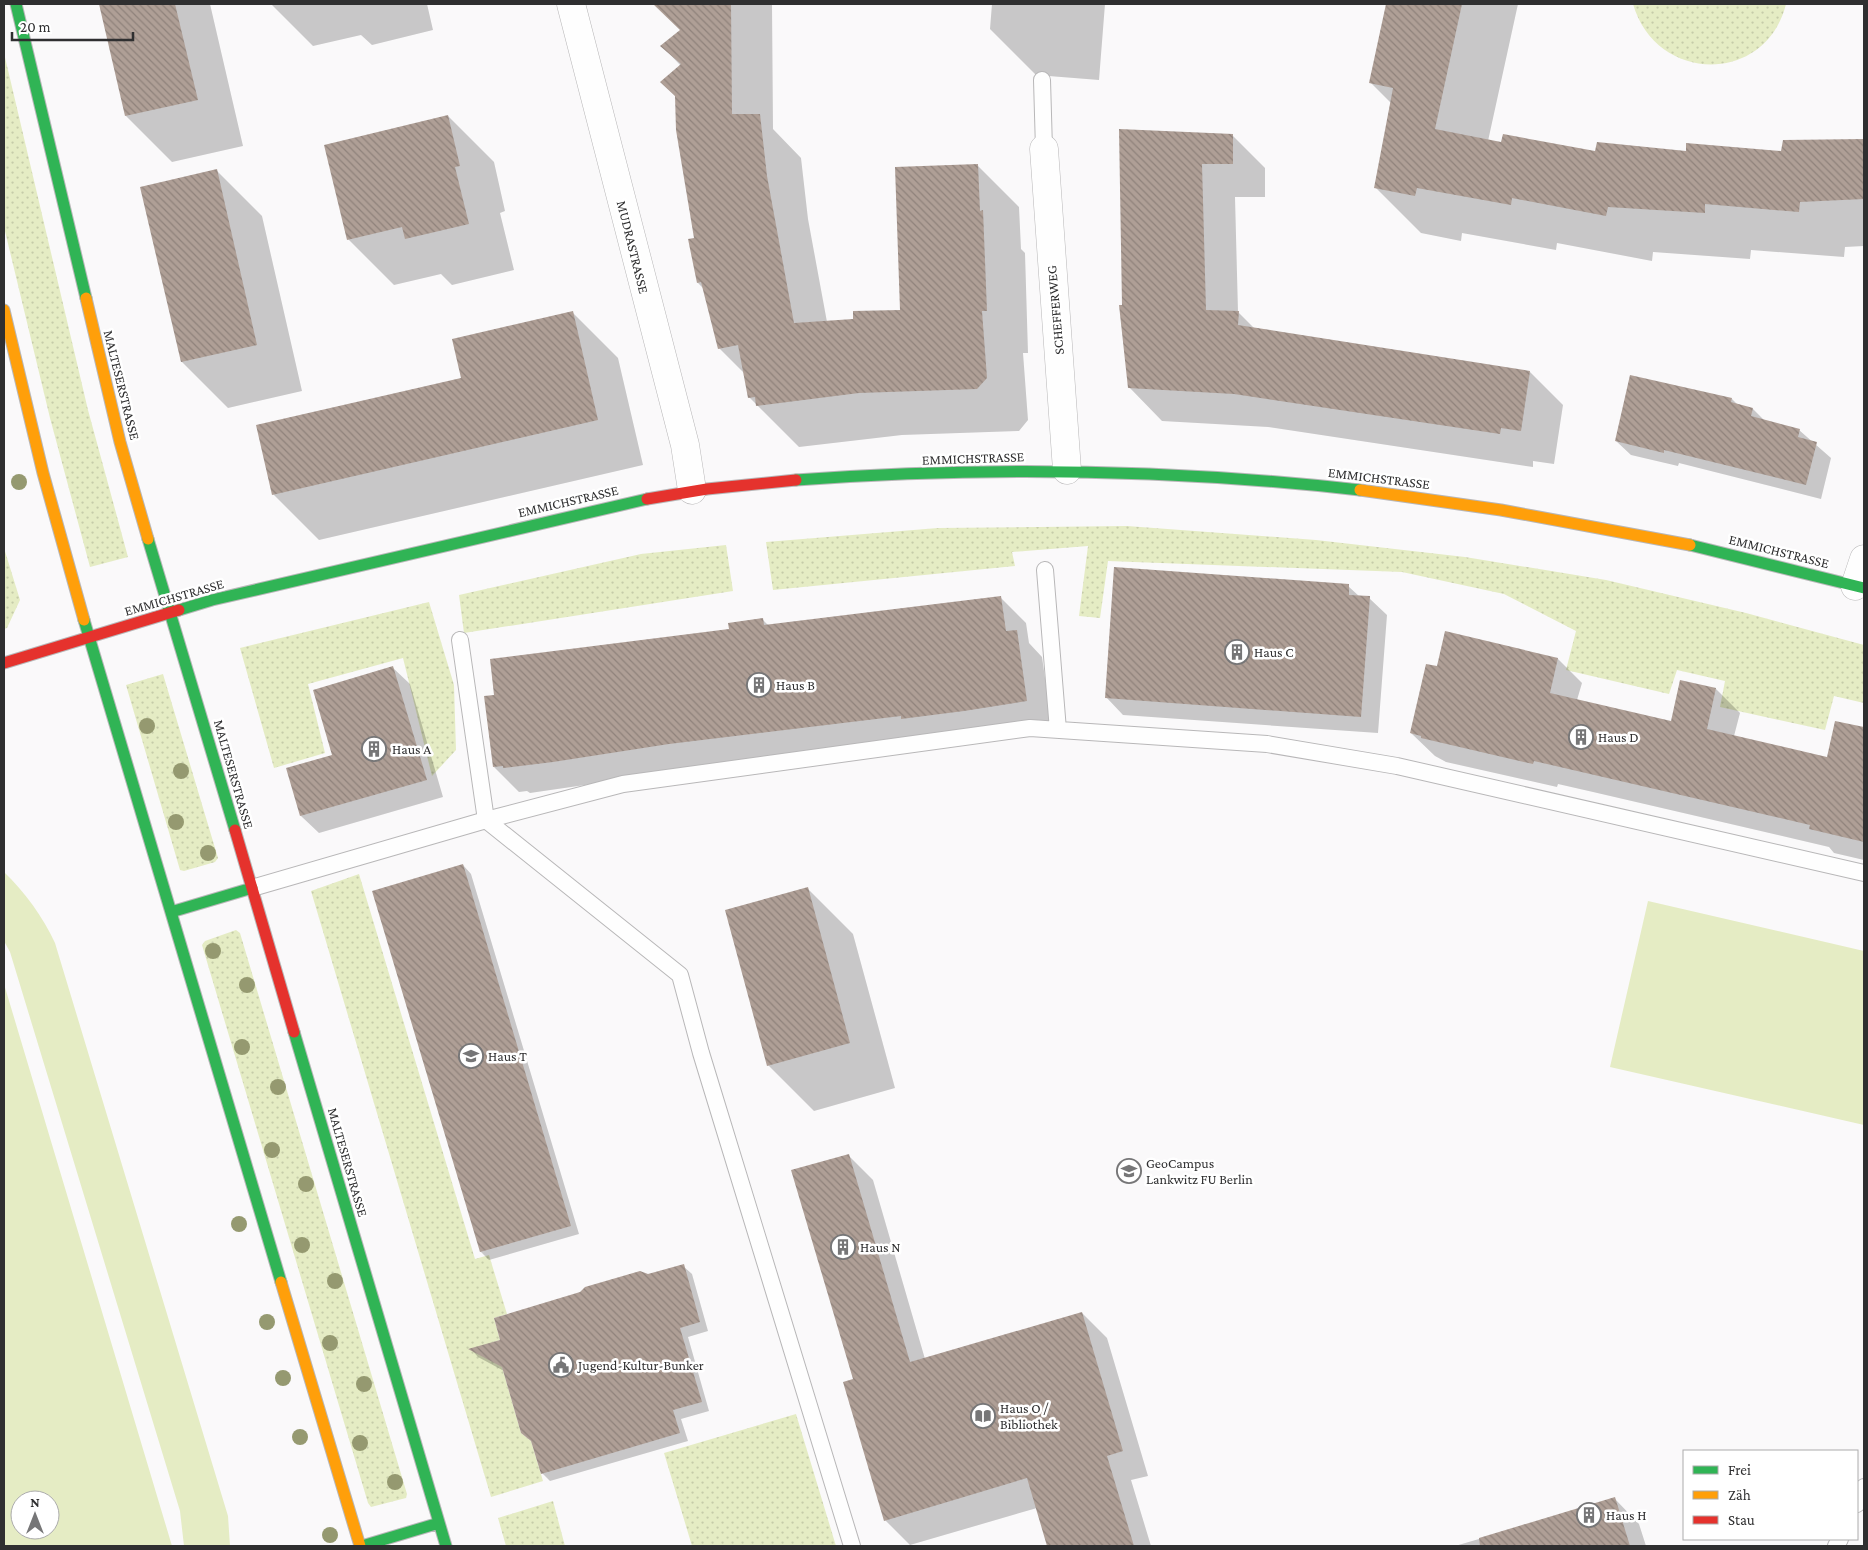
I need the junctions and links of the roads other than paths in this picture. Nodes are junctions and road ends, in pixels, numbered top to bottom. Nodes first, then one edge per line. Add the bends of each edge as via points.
1 (16, 4) edge
2 (570, 4) edge
3 (1042, 80) dead end
4 (1044, 149) joint
5 (4, 310) edge
6 (1067, 470) junction
7 (692, 490) junction
8 (1864, 559) edge
9 (1044, 570) dead end
10 (1860, 587) edge
11 (170, 612) junction
12 (90, 637) junction
13 (460, 640) dead end
14 (4, 663) edge
15 (1058, 730) junction
16 (486, 820) junction
17 (1864, 873) edge
18 (252, 888) junction
19 (171, 912) junction
20 (1864, 1487) edge
21 (1858, 1502) edge
22 (439, 1523) junction
23 (361, 1546) edge
24 (446, 1546) edge
25 (852, 1546) edge

1 - 11 main road, MALTESERSTRASSE via 120,442
2 - 7 street, MUDRASTRASSE via 684,445
3 - 4 lane
4 - 6 street, SCHEFFERWEG
5 - 12 main road via 43,473
6 - 7 main road, EMMICHSTRASSE via 850,477
6 - 10 main road, EMMICHSTRASSE via 1201,476 1427,498 1644,535
7 - 11 main road, EMMICHSTRASSE
8 - 10 street
9 - 15 lane
11 - 12 main road, EMMICHSTRASSE
11 - 18 main road, MALTESERSTRASSE
12 - 14 main road, EMMICHSTRASSE
12 - 19 main road
13 - 16 lane
15 - 16 lane via 1030,728 623,784
15 - 17 lane via 1267,744 1397,766
16 - 18 lane
16 - 25 lane via 680,975
18 - 19 main road
18 - 22 main road, MALTESERSTRASSE
19 - 23 main road
20 - 21 lane
22 - 23 main road
22 - 24 main road, MALTESERSTRASSE

